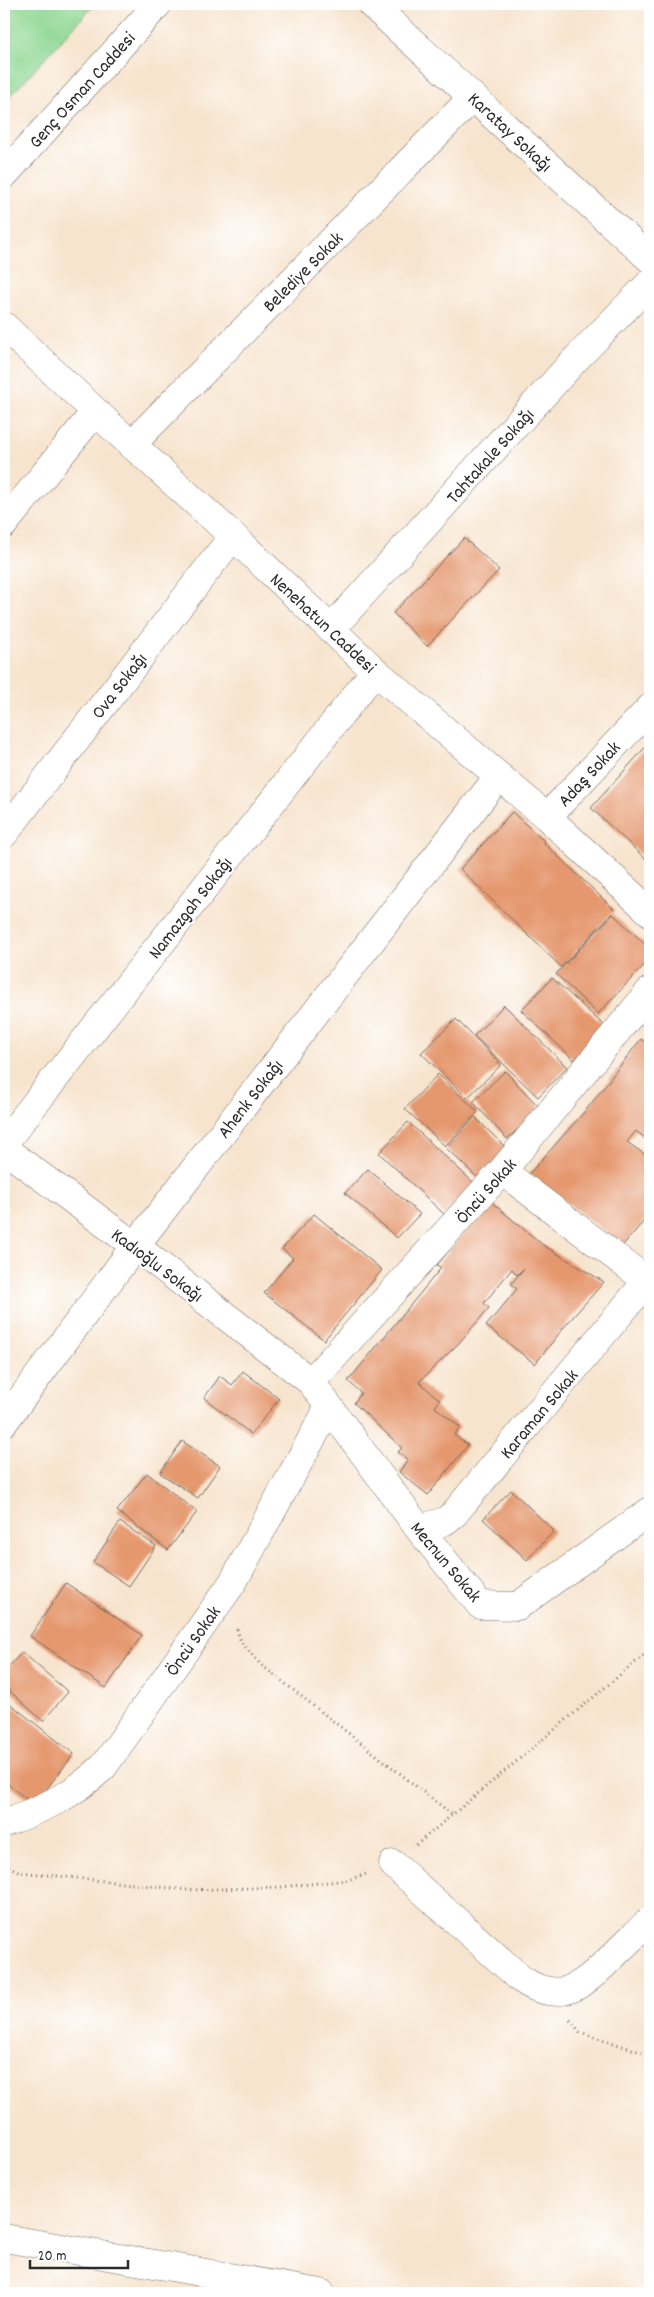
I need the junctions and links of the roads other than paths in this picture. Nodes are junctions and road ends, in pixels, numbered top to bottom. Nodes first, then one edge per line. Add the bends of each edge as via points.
1 (158, 4) edge
2 (371, 4) edge
3 (473, 97) junction
4 (4, 175) edge
5 (650, 260) edge
6 (650, 283) edge
7 (4, 326) edge
8 (94, 412) junction
9 (131, 445) junction
10 (4, 524) edge
11 (233, 536) junction
12 (331, 629) junction
13 (375, 671) junction
14 (650, 708) edge
15 (498, 777) junction
16 (547, 817) junction
17 (4, 834) edge
18 (650, 912) edge
19 (650, 993) edge
20 (4, 1143) edge
21 (4, 1149) edge
22 (502, 1171) junction
23 (135, 1246) junction
24 (649, 1282) edge
25 (311, 1382) junction
26 (329, 1407) junction
27 (4, 1422) edge
28 (650, 1511) edge
29 (419, 1529) junction
30 (4, 1822) edge
31 (393, 1864) road end
32 (650, 1920) edge
33 (4, 2238) edge
34 (321, 2293) edge

1 - 4 main road, Genç Osman Caddesi
2 - 3 main road, Karatay Sokağı
3 - 5 main road, Karatay Sokağı
3 - 9 main road, Belediye Sokak
6 - 12 main road, Tahtakale Sokağı via 572,363
7 - 8 main road, Nenehatun Caddesi
8 - 9 main road, Nenehatun Caddesi
8 - 10 main road
9 - 11 main road, Nenehatun Caddesi
11 - 12 main road, Nenehatun Caddesi
11 - 17 main road, Ova Sokağı
12 - 13 main road, Nenehatun Caddesi
13 - 15 main road, Nenehatun Caddesi
13 - 20 main road, Namazgah Sokağı
14 - 16 main road, Adaş Sokak
15 - 16 main road, Nenehatun Caddesi
15 - 23 main road, Ahenk Sokağı
16 - 18 main road, Nenehatun Caddesi
19 - 22 main road, Öncü Sokak
21 - 23 main road, Kadıoğlu Sokağı
22 - 24 main road
22 - 25 main road, Öncü Sokak
23 - 25 main road, Kadıoğlu Sokağı
23 - 27 main road, Ahenk Sokağı
24 - 29 main road, Karaman Sokak via 454,1514 446,1521
25 - 26 main road, Mecnun Sokak
26 - 29 main road, Mecnun Sokak
26 - 30 main road, Öncü Sokak via 233,1582 104,1766 86,1784 60,1800
28 - 29 main road, Mecnun Sokak via 518,1606 480,1605
31 - 32 main road via 521,1979 545,1991 574,1989 587,1982
33 - 34 main road

